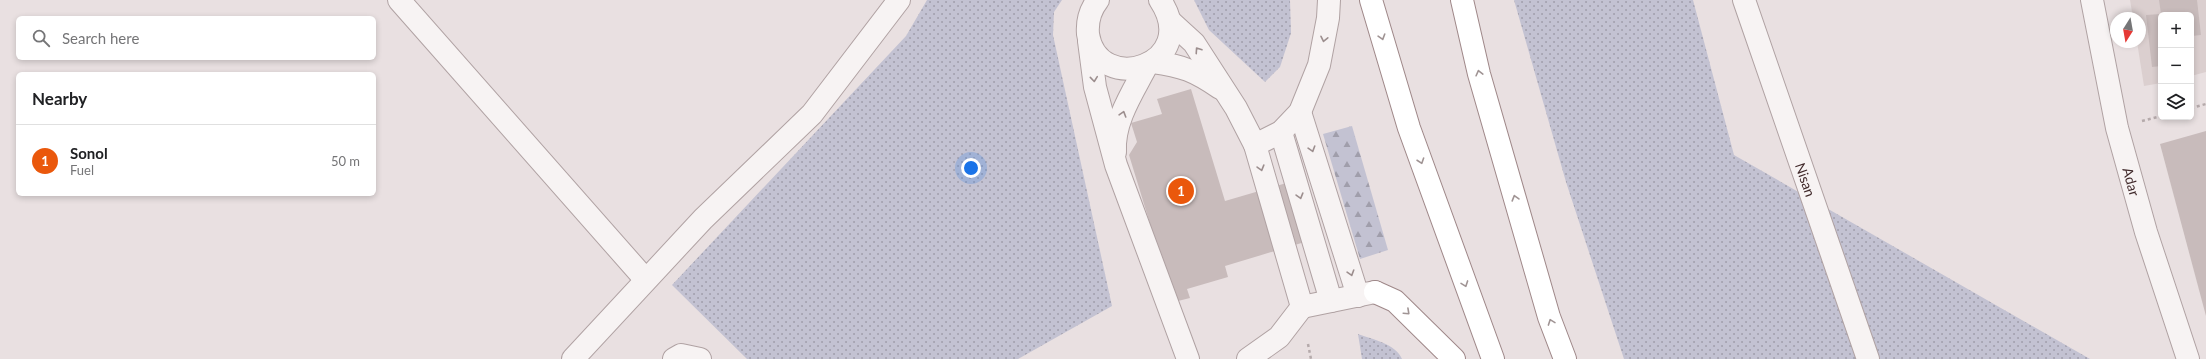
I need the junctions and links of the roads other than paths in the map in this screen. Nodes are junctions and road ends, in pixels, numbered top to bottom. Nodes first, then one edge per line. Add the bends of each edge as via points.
1 (399, 0) edge
2 (899, 0) edge
3 (1098, 0) edge
4 (1329, 0) edge
5 (1371, 0) edge
6 (1462, 0) edge
7 (1744, 0) edge
8 (2092, 0) edge
9 (1167, 8) edge
10 (1090, 41) junction
11 (1150, 64) junction
12 (1227, 94) junction
13 (1300, 112) junction
14 (1281, 132) junction
15 (1255, 145) junction
16 (1116, 165) junction
17 (645, 279) junction
18 (1366, 294) junction
19 (1331, 301) junction
20 (1302, 307) junction
21 (573, 359) edge
22 (674, 359) edge
23 (700, 359) edge
24 (1188, 359) edge
25 (1248, 359) edge
26 (1454, 359) edge
27 (1493, 359) edge
28 (1565, 359) edge
29 (1868, 359) edge
30 (2188, 359) edge

1 - 17 street
2 - 17 street via 812,114 703,218
3 - 10 street via 1090,14 1087,27
4 -> 13 street via 1328,18 1318,65
5 -> 27 highway via 1409,128
28 -> 6 highway via 1549,317 1484,89
7 - 29 street, Nisan
8 - 30 street, Adar via 2117,128 2146,232
9 - 11 street via 1171,34 1167,46
12 -> 9 street via 1194,43
10 - 11 street via 1096,53 1107,63 1120,68 1134,69
10 -> 16 street via 1094,87
11 - 12 street via 1181,66 1200,75
16 -> 11 street via 1114,141 1123,113
12 - 15 street
13 - 14 street
13 -> 18 street
14 - 15 street
14 -> 19 street
15 -> 20 street
16 - 24 street
17 - 21 street
18 - 19 street
18 -> 26 highway via 1395,301
19 - 20 street
20 - 25 street via 1279,337
22 - 23 street via 681,355

